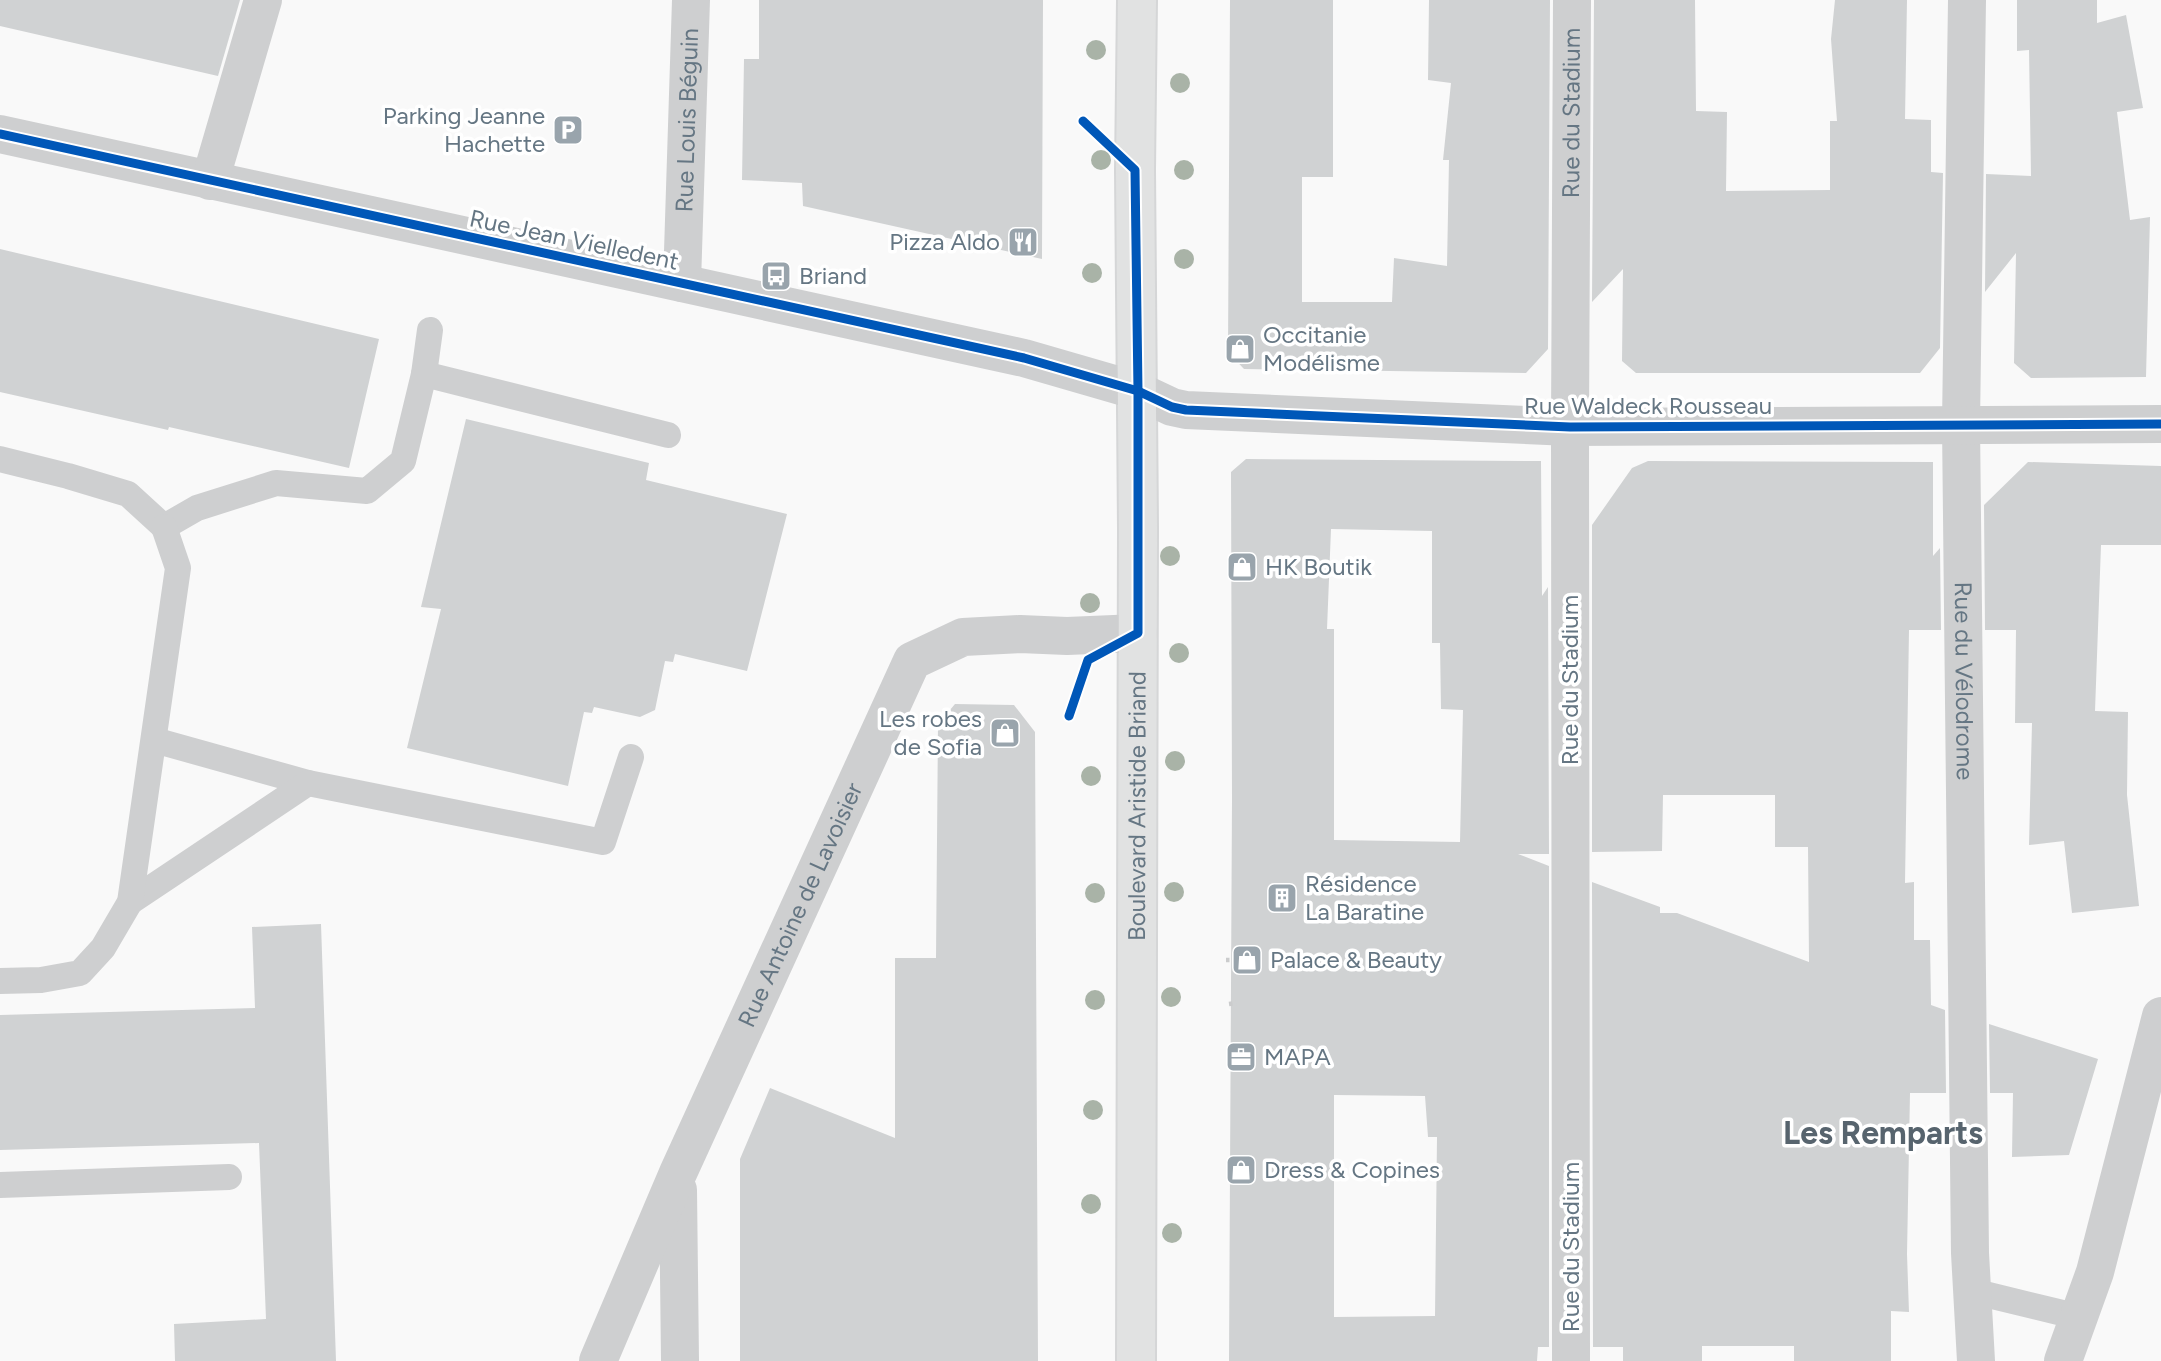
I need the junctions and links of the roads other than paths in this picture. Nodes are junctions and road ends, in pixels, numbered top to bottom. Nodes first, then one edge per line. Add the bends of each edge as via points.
1 (263, 0) edge
2 (691, 0) edge
3 (1137, 0) edge
4 (1572, 0) edge
5 (1967, 0) edge
6 (0, 134) edge
7 (210, 181) junction
8 (682, 283) junction
9 (430, 330) dead end
10 (424, 374) junction
11 (1138, 391) junction
12 (1961, 424) junction
13 (2161, 424) edge
14 (1570, 427) junction
15 (668, 435) dead end
16 (0, 459) edge
17 (164, 527) junction
18 (1138, 633) junction
19 (154, 740) junction
20 (631, 757) dead end
21 (308, 783) junction
22 (130, 902) junction
23 (0, 982) edge
24 (2161, 1016) edge
25 (678, 1173) junction
26 (229, 1177) dead end
27 (0, 1185) edge
28 (1972, 1291) junction
29 (2079, 1317) junction
30 (598, 1361) edge
31 (680, 1361) edge
32 (1136, 1361) edge
33 (1571, 1361) edge
34 (1976, 1361) edge
35 (2063, 1361) edge

1 - 7 street
2 - 8 street, Rue Louis Béguin
3 - 11 main road, Boulevard Aristide Briand
4 - 14 street, Rue du Stadium
5 - 12 street, Rue du Vélodrome
6 - 7 street, Rue Jean Vielledent
7 - 8 street, Rue Jean Vielledent
8 - 11 street, Rue Jean Vielledent via 1024,358
9 - 10 lane
10 - 15 lane
10 - 17 lane via 403,461 367,491 276,483 197,508
11 - 14 street, Rue Waldeck Rousseau via 1186,410
11 - 18 main road, Boulevard Aristide Briand
12 - 13 street, Rue Waldeck Rousseau
12 - 14 street, Rue Waldeck Rousseau
12 - 28 street, Rue du Vélodrome
14 - 33 street, Rue du Stadium
16 - 17 lane via 128,494
17 - 19 lane via 178,568
18 - 25 street, Rue Antoine de Lavoisier via 963,637 912,662
18 - 32 main road, Boulevard Aristide Briand
19 - 21 lane
19 - 22 lane
20 - 21 lane via 603,842
21 - 22 lane
22 - 23 lane via 103,948 80,973
24 - 29 street via 2095,1272
25 - 30 street, Rue Antoine de Lavoisier
25 - 31 street
26 - 27 lane
28 - 29 lane
28 - 34 street, Rue du Vélodrome
29 - 35 street

